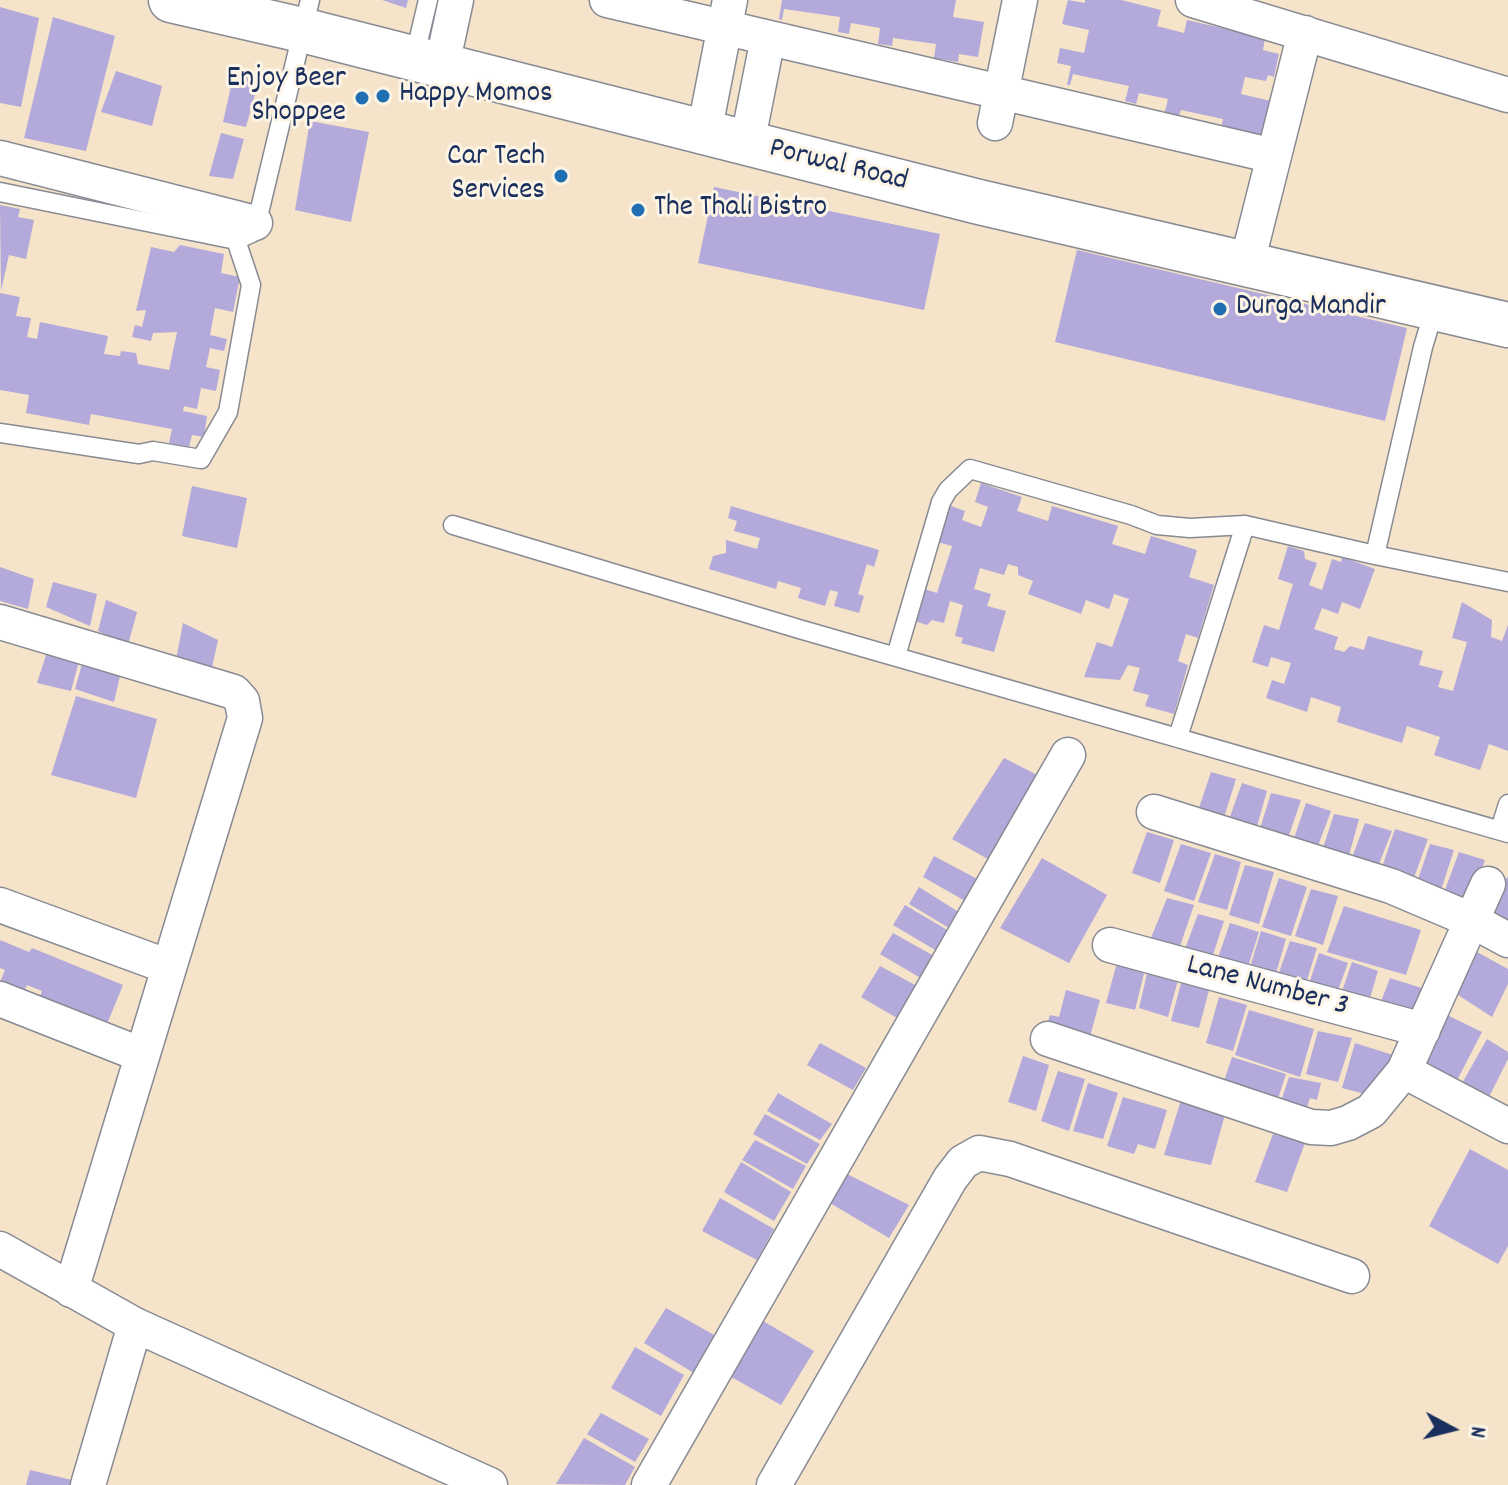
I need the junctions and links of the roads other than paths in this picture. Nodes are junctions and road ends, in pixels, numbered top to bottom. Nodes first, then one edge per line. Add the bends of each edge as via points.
1 (428, 0) edge
2 (456, 0) edge
3 (607, 0) edge
4 (1020, 0) edge
5 (1193, 0) edge
6 (178, 1) edge
7 (294, 14) edge
8 (727, 14) edge
9 (1305, 33) junction
10 (768, 38) junction
11 (430, 50) junction
12 (1508, 95) edge
13 (998, 108) junction
14 (704, 133) junction
15 (747, 144) junction
16 (1274, 156) junction
17 (0, 158) edge
18 (0, 192) edge
19 (246, 232) junction
20 (1247, 263) junction
21 (1435, 307) junction
22 (1508, 325) edge
23 (0, 433) edge
24 (453, 525) dead end
25 (1245, 525) junction
26 (1375, 555) junction
27 (1508, 582) edge
28 (0, 622) edge
29 (896, 656) junction
30 (1178, 737) junction
31 (1068, 755) dead end
32 (1508, 804) edge
33 (1154, 812) dead end
34 (1504, 831) edge
35 (1488, 884) dead end
36 (0, 905) edge
37 (1471, 920) junction
38 (1508, 940) edge
39 (1110, 945) dead end
40 (169, 967) junction
41 (0, 999) edge
42 (1423, 1030) junction
43 (1048, 1039) dead end
44 (142, 1055) junction
45 (1404, 1071) junction
46 (1508, 1126) edge
47 (0, 1249) edge
48 (1352, 1276) dead end
49 (71, 1290) junction
50 (135, 1325) junction
51 (441, 1475) edge
52 (88, 1485) edge
53 (490, 1485) edge
54 (649, 1485) edge
55 (774, 1485) edge

1 - 11 lane
2 - 11 street
3 - 8 street
4 - 13 street
5 - 9 street
6 - 7 street, Porwal Road
7 - 11 street, Porwal Road
7 - 19 lane
8 - 10 street
8 - 14 street
9 - 12 street
9 - 16 street
10 - 13 street
10 - 15 street
11 - 14 street, Porwal Road
13 - 16 street
14 - 15 street, Porwal Road
15 - 20 street, Porwal Road
16 - 20 street
17 - 19 street
18 - 19 lane
19 - 23 lane via 251,285 228,412 201,459
20 - 21 street, Porwal Road
21 - 22 street, Porwal Road
21 - 26 lane
24 - 29 lane
25 - 26 lane
25 - 29 lane via 1157,525 970,469 941,502
25 - 30 lane
26 - 27 lane
28 - 40 street via 234,692 242,701 245,718
29 - 30 lane
30 - 34 lane
31 - 54 street
32 - 34 lane
33 - 37 street via 1391,886
35 - 37 street
36 - 40 street
37 - 38 street
37 - 42 street
39 - 42 street, Lane Number 3
40 - 44 street
41 - 44 street
42 - 45 street
43 - 45 street via 1311,1127 1331,1128 1371,1111
44 - 49 street
45 - 46 street
47 - 49 street
48 - 55 street via 1010,1159 979,1153 950,1179
49 - 50 street
50 - 51 street
50 - 52 street
51 - 53 street

